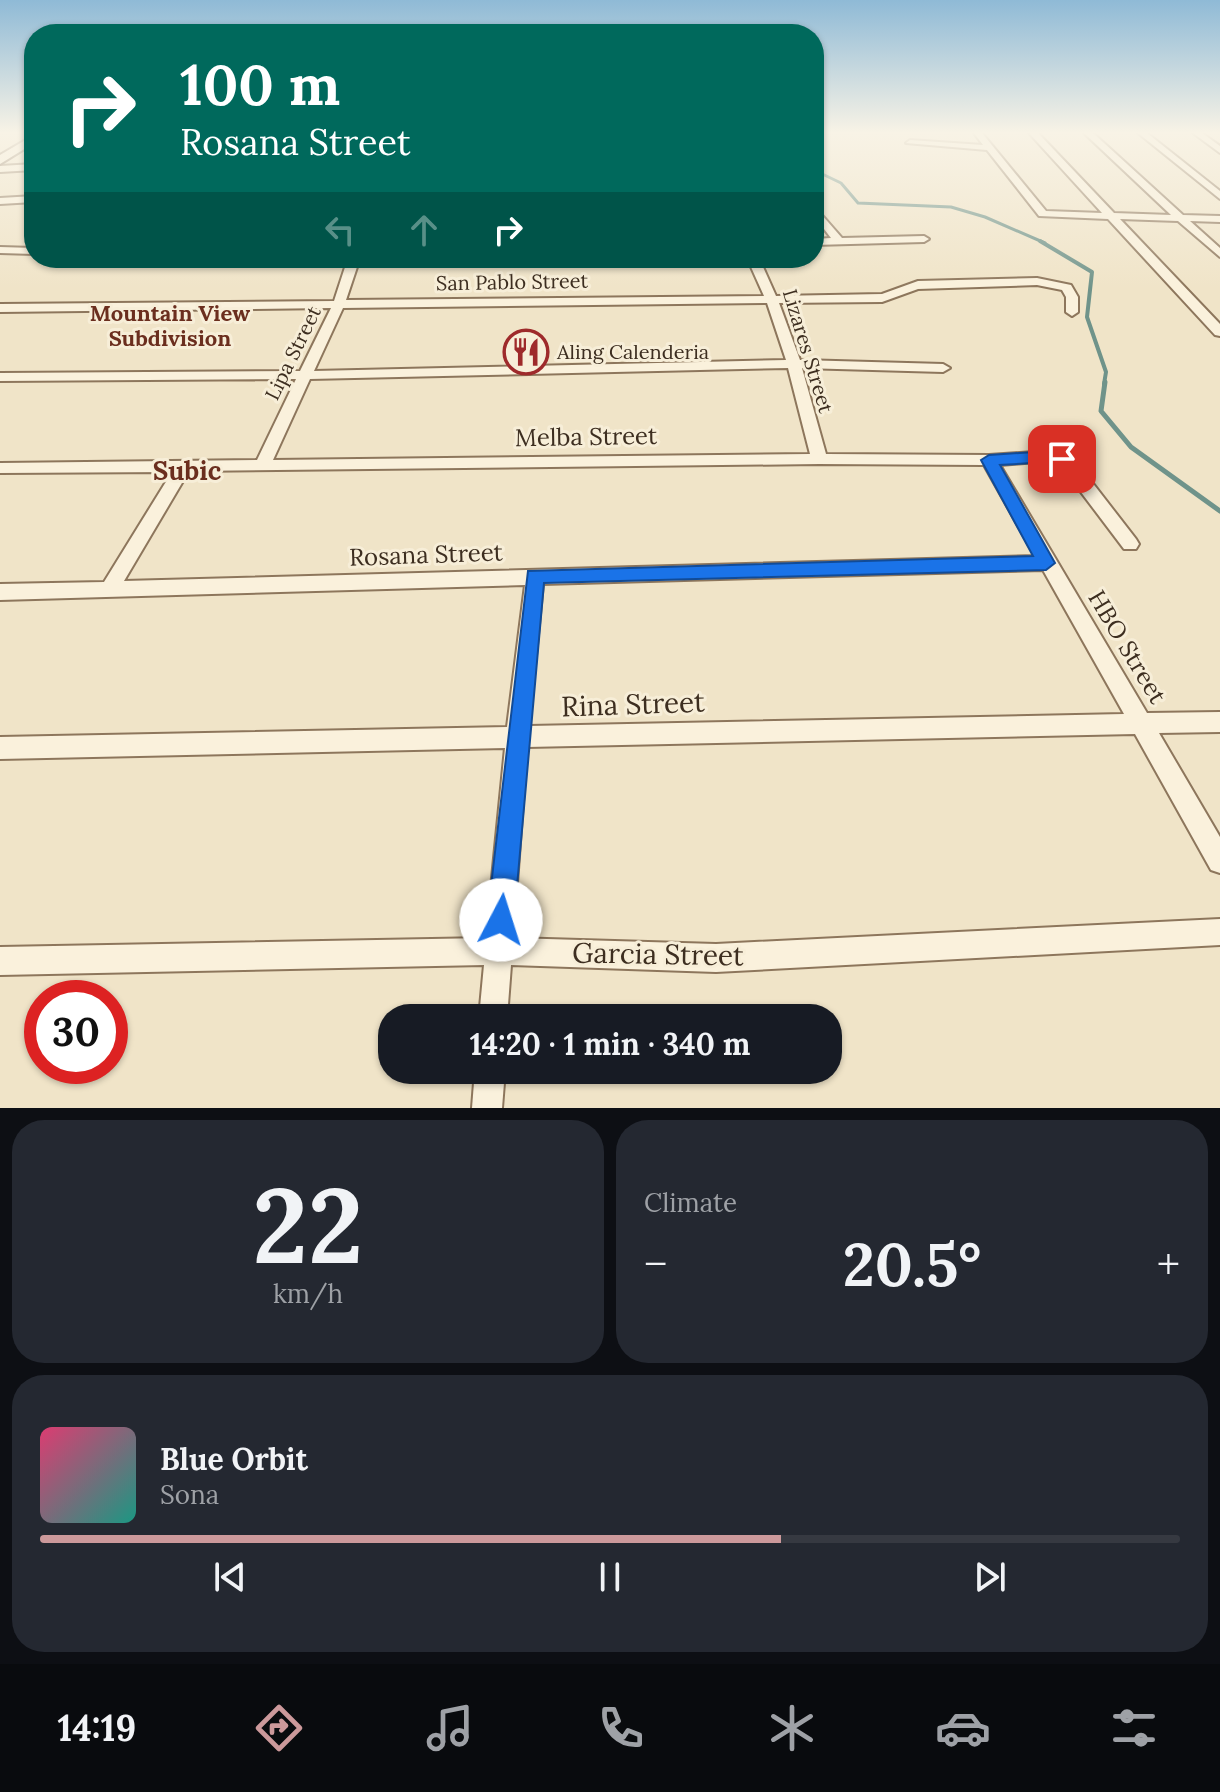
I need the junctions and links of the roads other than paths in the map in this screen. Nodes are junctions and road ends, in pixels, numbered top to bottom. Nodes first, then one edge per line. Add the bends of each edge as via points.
1 (1019, 185) edge
2 (1082, 185) edge
3 (1144, 185) edge
4 (24, 200) edge
5 (0, 201) edge
6 (1112, 217) junction
7 (1180, 218) junction
8 (1220, 219) edge
9 (824, 222) edge
10 (924, 239) dead end
11 (839, 241) junction
12 (824, 242) edge
13 (24, 245) edge
14 (3, 250) edge
15 (24, 251) edge
16 (1220, 254) edge
17 (351, 268) edge
18 (758, 268) edge
19 (773, 298) junction
20 (339, 304) junction
21 (0, 308) edge
22 (1072, 312) dead end
23 (1220, 332) edge
24 (796, 364) junction
25 (943, 368) dead end
26 (305, 375) junction
27 (0, 377) edge
28 (819, 459) junction
29 (989, 460) junction
30 (263, 464) junction
31 (184, 466) junction
32 (0, 468) edge
33 (1130, 544) dead end
34 (1046, 563) junction
35 (535, 576) junction
36 (109, 589) junction
37 (0, 592) edge
38 (1220, 722) edge
39 (1143, 723) junction
40 (517, 737) junction
41 (0, 748) edge
42 (1220, 861) edge
43 (1220, 932) edge
44 (498, 951) junction
45 (0, 961) edge
46 (494, 1004) edge
47 (489, 1084) edge
48 (487, 1108) edge

1 - 6 street via 1043,214
2 - 6 street
3 - 7 street
4 - 5 street
6 - 7 street
6 - 23 street
7 - 8 street
7 - 16 street
9 - 11 street
10 - 11 street
11 - 12 street
13 - 14 street
14 - 15 street
17 - 20 street, Lipa Street
18 - 19 street, Lizares Street
19 - 20 street, San Pablo Street
19 - 22 street, San Pablo Street via 882,298 909,286 1052,281 1073,297
19 - 24 street, Lizares Street
20 - 21 street, San Pablo Street
20 - 26 street, Lipa Street
24 - 25 street
24 - 26 street
24 - 28 street, Lizares Street
26 - 27 street
26 - 30 street, Lipa Street
28 - 29 street, Melba Street
28 - 30 street, Melba Street
29 - 33 street, Melba Street via 1062,459
29 - 34 street, HBO Street
30 - 31 street, Melba Street
31 - 32 street, Melba Street
31 - 36 street
34 - 35 street, Rosana Street
34 - 39 street, HBO Street
35 - 36 street, Rosana Street
35 - 40 street
36 - 37 street, Rosana Street
38 - 39 street, Rina Street
39 - 40 street, Rina Street
39 - 42 street, HBO Street
40 - 41 street, Rina Street
40 - 44 street
43 - 44 street, Garcia Street via 716,958
44 - 45 street, Garcia Street
44 - 46 street
47 - 48 street

